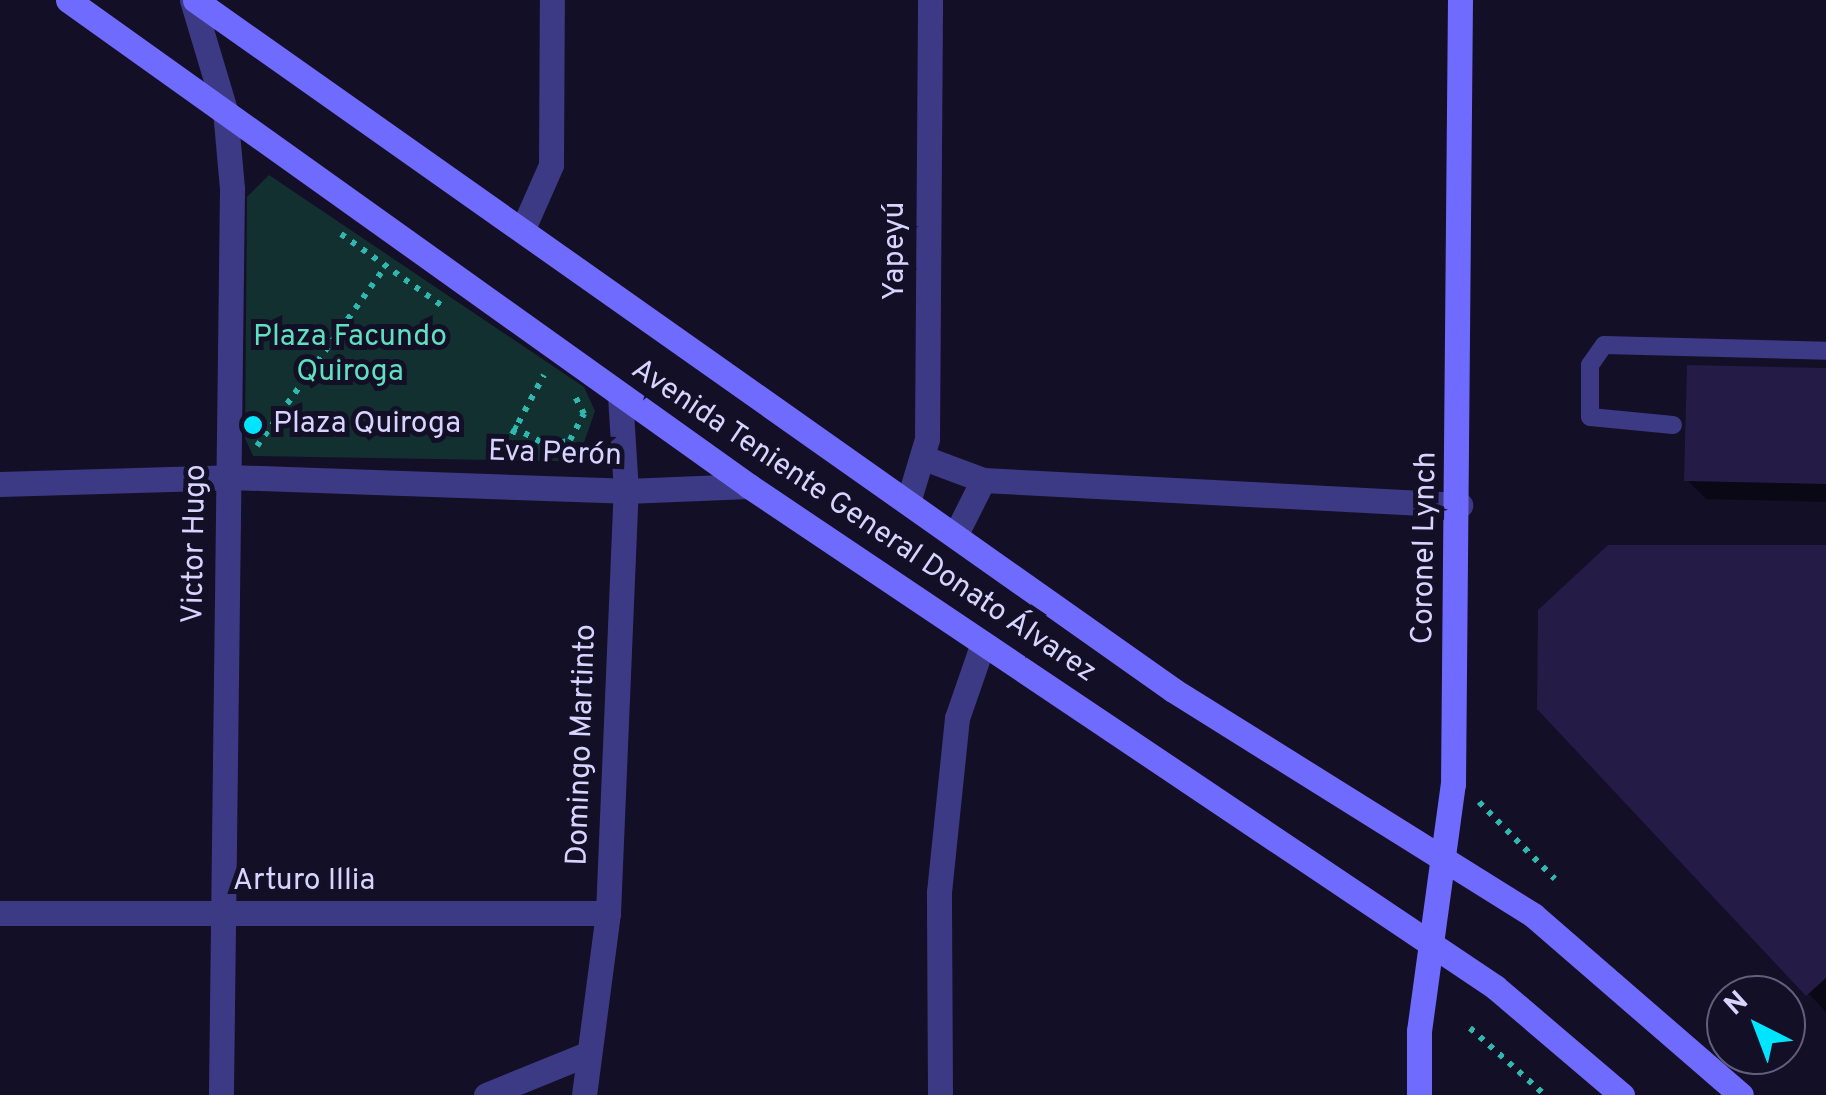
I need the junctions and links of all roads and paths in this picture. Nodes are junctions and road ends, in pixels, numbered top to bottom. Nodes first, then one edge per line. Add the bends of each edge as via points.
1 (68, 0) edge
2 (193, 0) edge
3 (552, 0) edge
4 (930, 0) edge
5 (1460, 0) edge
6 (225, 110) junction
7 (325, 222) dead end
8 (525, 224) junction
9 (385, 268) junction
10 (464, 321) dead end
11 (1826, 351) edge
12 (528, 364) dead end
13 (544, 375) junction
14 (620, 396) junction
15 (1673, 425) dead end
16 (513, 427) junction
17 (500, 457) dead end
18 (924, 458) junction
19 (230, 477) junction
20 (983, 480) junction
21 (0, 484) edge
22 (749, 486) junction
23 (626, 491) junction
24 (909, 499) junction
25 (1460, 505) junction
26 (957, 532) junction
27 (984, 644) junction
28 (1480, 786) dead end
29 (1443, 862) junction
30 (1555, 879) dead end
31 (0, 913) edge
32 (608, 913) junction
33 (223, 915) junction
34 (1431, 943) junction
35 (1470, 1028) dead end
36 (587, 1054) junction
37 (221, 1095) edge
38 (486, 1095) edge
39 (584, 1095) edge
40 (940, 1095) edge
41 (1419, 1095) edge
42 (1545, 1095) edge
43 (1622, 1095) edge
44 (1741, 1095) edge

1 - 6 main road, Avenida Teniente General Donato Álvarez
2 - 6 street, Victor Hugo
2 - 8 main road, Avenida Teniente General Donato Álvarez
3 - 8 street via 551,165
4 - 18 street, Yapeyú
5 - 25 main road, Coronel Lynch
6 - 14 main road, Avenida Teniente General Donato Álvarez
6 - 19 street, Victor Hugo
7 - 9 path
8 - 24 main road, Avenida Teniente General Donato Álvarez
9 - 10 path
9 - 19 path via 287,412
11 - 15 lane via 1604,344 1590,366 1590,417
12 - 13 path
13 - 16 path
13 - 16 path via 575,396 582,428 548,446
14 - 22 main road, Avenida Teniente General Donato Álvarez
14 - 23 street, Domingo Martinto
16 - 17 path
18 - 20 street
18 - 24 street, Yapeyú
19 - 21 street, Eva Perón
19 - 23 street, Eva Perón
19 - 33 street, Victor Hugo
20 - 25 street
20 - 26 street
22 - 23 street, Eva Perón
22 - 27 main road, Avenida Teniente General Donato Álvarez
23 - 32 street, Domingo Martinto
24 - 26 main road, Avenida Teniente General Donato Álvarez
25 - 29 main road, Coronel Lynch
26 - 29 main road, Avenida Teniente General Donato Álvarez via 1173,690
27 - 34 main road, Avenida Teniente General Donato Álvarez
27 - 40 street via 958,718 939,892
28 - 30 path via 1480,806
29 - 34 main road, Coronel Lynch
29 - 44 main road, Avenida Teniente General Donato Álvarez via 1533,916
31 - 33 street, Arturo Illia
32 - 33 street, Arturo Illia
32 - 36 street, Domingo Martinto
33 - 37 street, Victor Hugo
34 - 41 main road, Coronel Lynch
34 - 43 main road, Avenida Teniente General Donato Álvarez
35 - 42 path
36 - 38 street
36 - 39 street, Domingo Martinto

